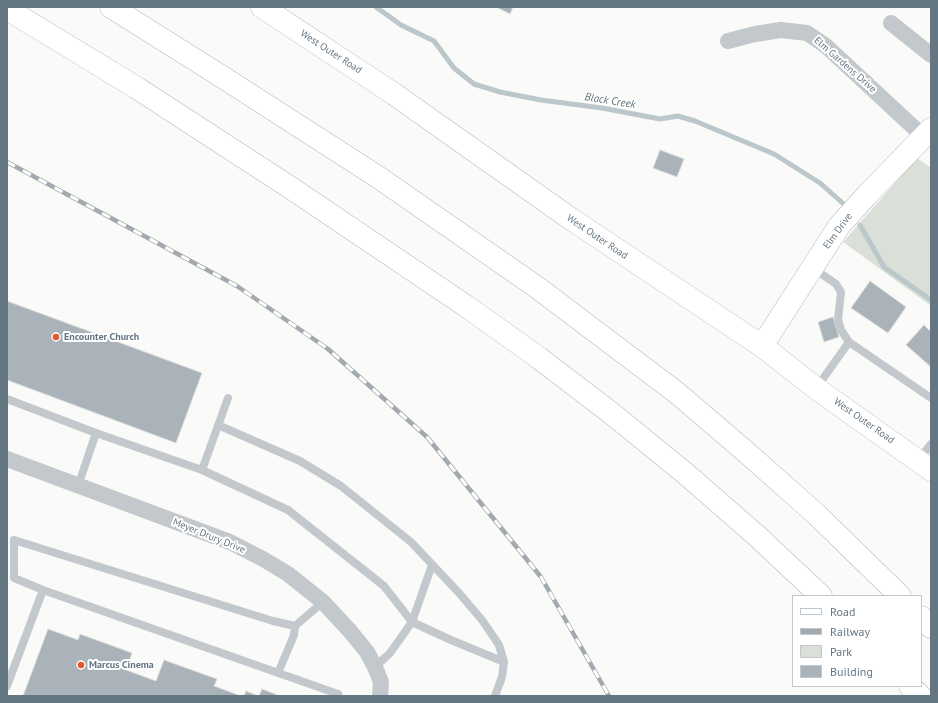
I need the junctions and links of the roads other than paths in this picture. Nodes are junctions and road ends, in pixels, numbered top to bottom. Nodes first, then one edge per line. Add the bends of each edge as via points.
1 (111, 7) edge
2 (262, 7) edge
3 (7, 9) edge
4 (891, 23) dead end
5 (728, 41) dead end
6 (931, 55) edge
7 (927, 133) edge
8 (812, 268) junction
9 (849, 342) junction
10 (762, 346) junction
11 (817, 389) junction
12 (228, 398) dead end
13 (931, 398) edge
14 (7, 399) edge
15 (218, 425) junction
16 (96, 433) junction
17 (927, 458) edge
18 (7, 459) edge
19 (202, 470) junction
20 (78, 486) junction
21 (432, 564) junction
22 (43, 590) junction
23 (820, 595) edge
24 (899, 595) edge
25 (323, 602) junction
26 (922, 618) edge
27 (412, 622) junction
28 (295, 626) junction
29 (931, 627) edge
30 (504, 662) junction
31 (376, 667) junction
32 (278, 673) junction
33 (7, 686) edge
34 (911, 687) edge
35 (338, 694) dead end
36 (380, 696) edge
37 (495, 696) edge
38 (920, 696) edge

1 - 24 main road via 365,169 556,301 676,393 740,447 816,514
2 - 10 main road, West Outer Road via 394,94 571,219
3 - 23 main road via 144,92 460,301 611,413 686,474
4 - 6 street
5 - 7 street, Elm Gardens Drive via 782,30 807,33 826,46
7 - 8 main road, Elm Drive via 839,226
8 - 9 lane via 836,284 841,292 838,320
8 - 10 main road, Elm Drive
9 - 11 lane
9 - 13 lane
10 - 11 main road, West Outer Road
11 - 17 main road, West Outer Road
12 - 15 lane
14 - 16 lane
15 - 19 lane
15 - 21 lane via 300,462 341,486 411,542
16 - 19 lane
16 - 20 lane
18 - 20 street, Meyer Drury Drive
19 - 27 lane via 288,510 384,586
20 - 25 street, Meyer Drury Drive via 230,542 288,574
21 - 27 lane
21 - 30 lane via 482,620 499,645
22 - 28 lane via 14,578 14,540
22 - 32 lane
22 - 33 lane
25 - 28 lane
25 - 31 street, Meyer Drury Drive via 355,636
26 - 29 main road
27 - 30 lane
27 - 31 lane via 390,653
28 - 32 lane via 294,635
30 - 37 lane
31 - 36 street
32 - 35 lane
34 - 38 main road

